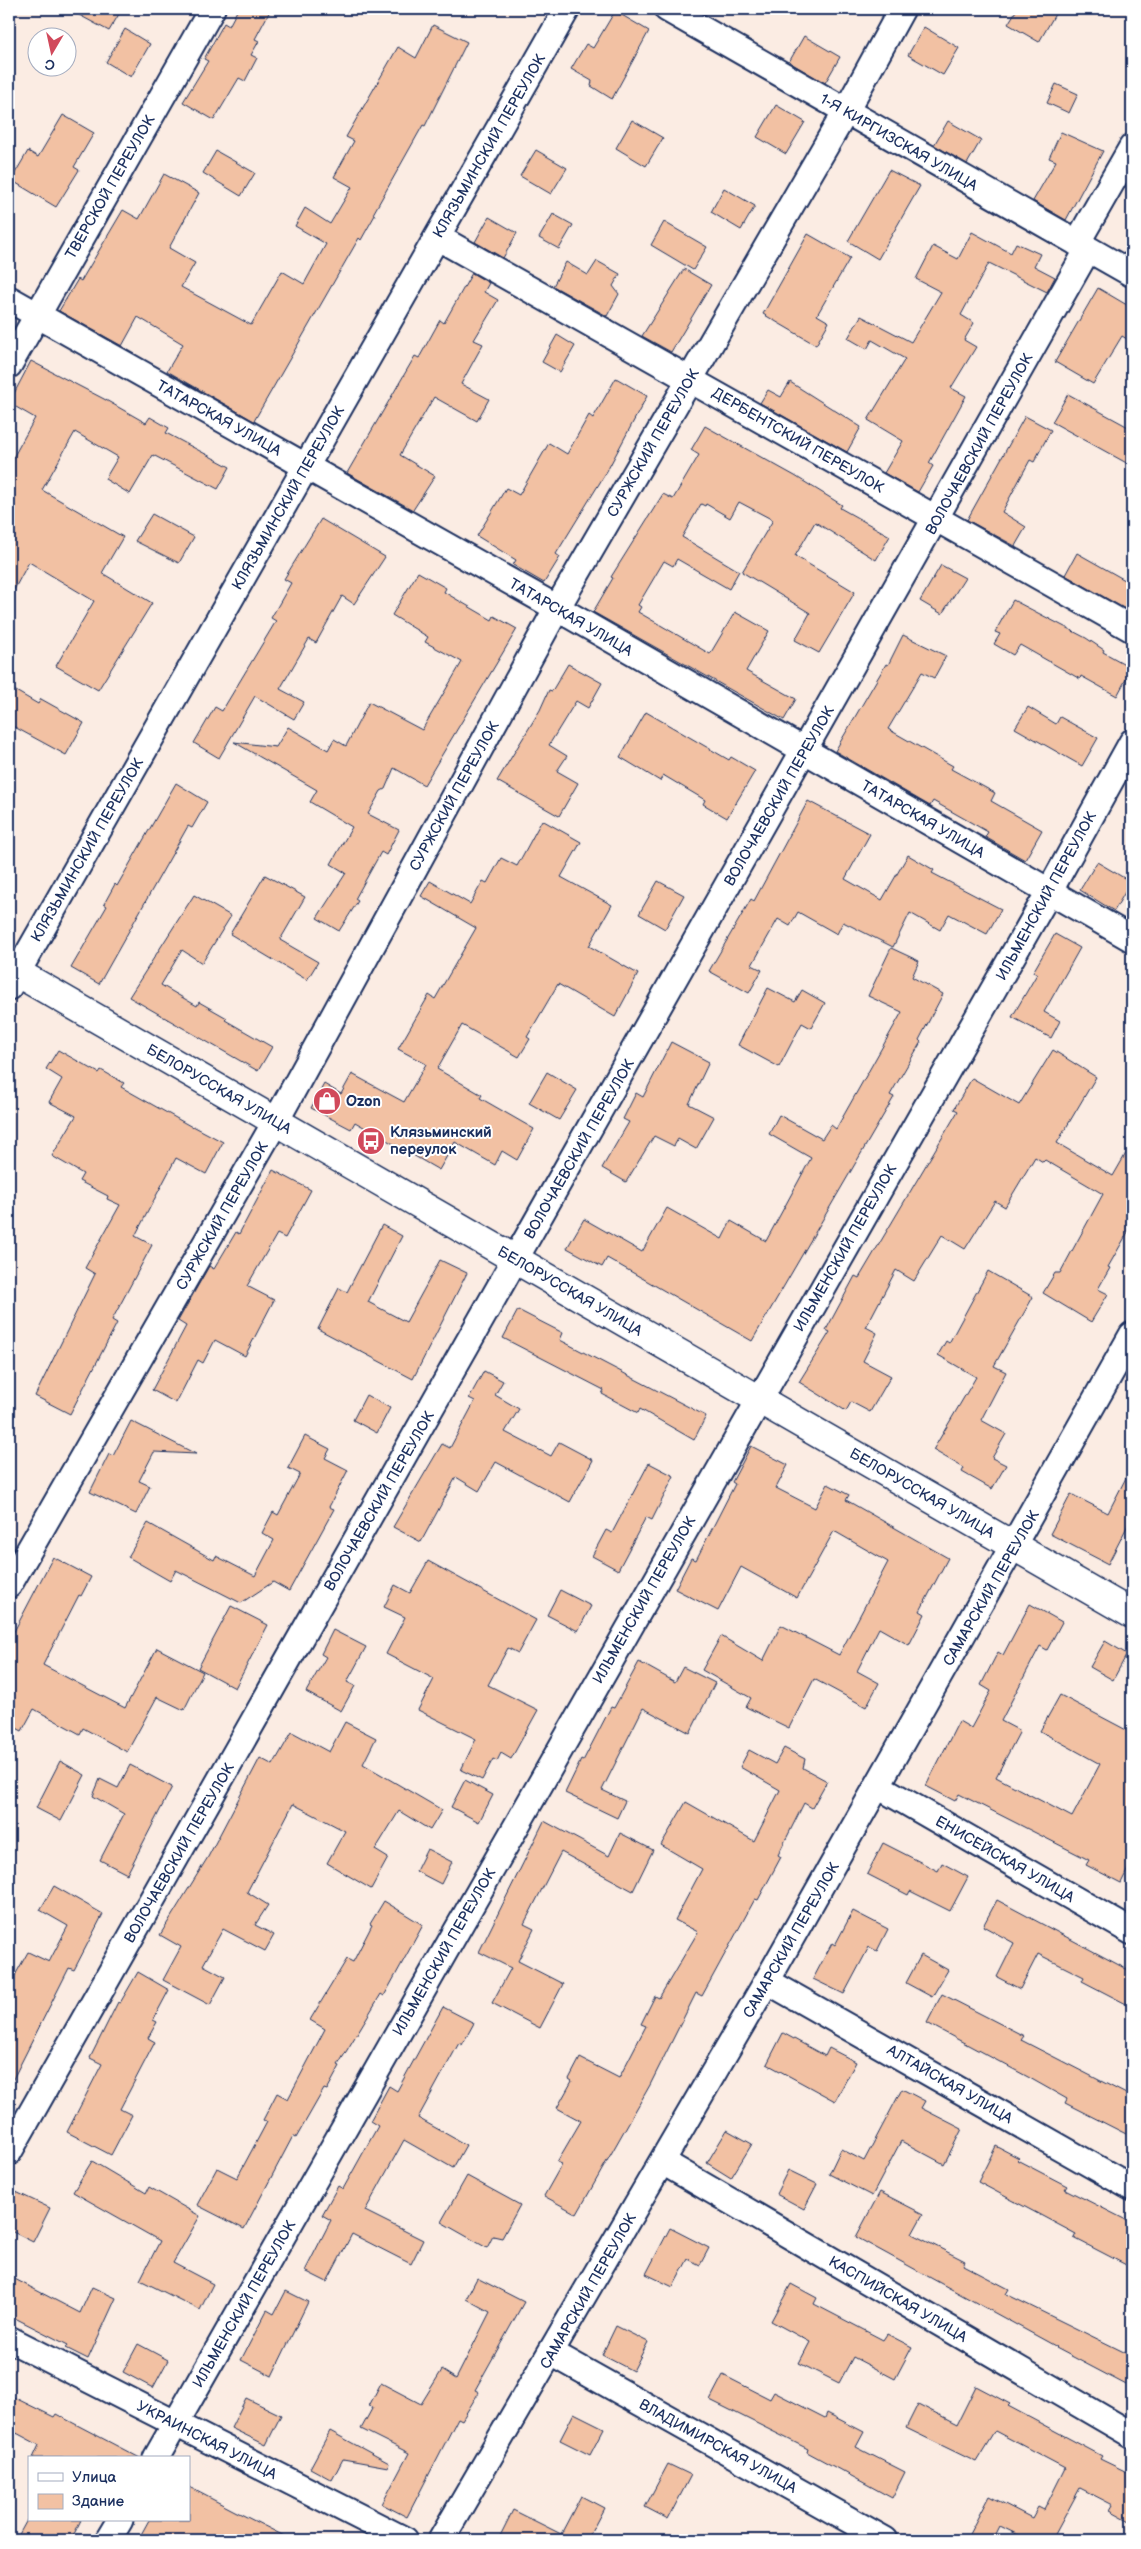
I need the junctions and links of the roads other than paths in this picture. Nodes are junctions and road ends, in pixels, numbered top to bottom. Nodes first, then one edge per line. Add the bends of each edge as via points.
1 (212, 9) edge
2 (567, 9) edge
3 (666, 9) edge
4 (902, 9) edge
5 (846, 111) junction
6 (1132, 147) edge
7 (437, 237) junction
8 (1083, 246) junction
9 (1132, 274) edge
10 (9, 299) edge
11 (38, 315) junction
12 (9, 365) edge
13 (690, 378) junction
14 (306, 466) junction
15 (936, 519) junction
16 (556, 608) junction
17 (1132, 629) edge
18 (1132, 742) edge
19 (804, 751) junction
20 (1049, 892) junction
21 (1132, 939) edge
22 (12, 976) edge
23 (276, 1121) junction
24 (516, 1260) junction
25 (1131, 1341) edge
26 (758, 1399) junction
27 (1014, 1546) junction
28 (9, 1585) edge
29 (1132, 1614) edge
30 (878, 1786) junction
31 (1132, 1932) edge
32 (768, 1981) junction
33 (9, 2152) edge
34 (663, 2162) junction
35 (1132, 2188) edge
36 (9, 2339) edge
37 (552, 2353) junction
38 (175, 2424) junction
39 (1132, 2436) edge
40 (157, 2456) edge
41 (119, 2522) edge
42 (108, 2540) edge
43 (405, 2540) edge
44 (441, 2540) edge
45 (885, 2540) edge

1 - 11 street, ТВЕРСКОЙ ПЕРЕУЛОК
2 - 7 street, КЛЯЗЬМИНСКИЙ ПЕРЕУЛОК
3 - 5 street, 1-Я КИРГИЗСКАЯ УЛИЦА
4 - 5 street, СУРЖСКИЙ ПЕРЕУЛОК
5 - 8 street, 1-Я КИРГИЗСКАЯ УЛИЦА
5 - 13 street, СУРЖСКИЙ ПЕРЕУЛОК
6 - 8 street, ВОЛОЧАЕВСКИЙ ПЕРЕУЛОК
7 - 13 street, ДЕРБЕНТСКИЙ ПЕРЕУЛОК
7 - 14 street, КЛЯЗЬМИНСКИЙ ПЕРЕУЛОК
8 - 9 street, 1-Я КИРГИЗСКАЯ УЛИЦА
8 - 15 street, ВОЛОЧАЕВСКИЙ ПЕРЕУЛОК
10 - 11 street, ТАТАРСКАЯ УЛИЦА
11 - 12 street, ТВЕРСКОЙ ПЕРЕУЛОК
11 - 14 street, ТАТАРСКАЯ УЛИЦА
13 - 15 street, ДЕРБЕНТСКИЙ ПЕРЕУЛОК
13 - 16 street, СУРЖСКИЙ ПЕРЕУЛОК
14 - 16 street, ТАТАРСКАЯ УЛИЦА
14 - 22 street, КЛЯЗЬМИНСКИЙ ПЕРЕУЛОК
15 - 17 street, ДЕРБЕНТСКИЙ ПЕРЕУЛОК
15 - 19 street, ВОЛОЧАЕВСКИЙ ПЕРЕУЛОК
16 - 19 street, ТАТАРСКАЯ УЛИЦА
16 - 23 street, СУРЖСКИЙ ПЕРЕУЛОК
18 - 20 street, ИЛЬМЕНСКИЙ ПЕРЕУЛОК
19 - 20 street, ТАТАРСКАЯ УЛИЦА
19 - 24 street, ВОЛОЧАЕВСКИЙ ПЕРЕУЛОК
20 - 21 street, ТАТАРСКАЯ УЛИЦА
20 - 26 street, ИЛЬМЕНСКИЙ ПЕРЕУЛОК
22 - 23 main road, БЕЛОРУССКАЯ УЛИЦА
23 - 24 main road, БЕЛОРУССКАЯ УЛИЦА
23 - 28 street, СУРЖСКИЙ ПЕРЕУЛОК
24 - 26 main road, БЕЛОРУССКАЯ УЛИЦА
24 - 33 street, ВОЛОЧАЕВСКИЙ ПЕРЕУЛОК
25 - 27 street, САМАРСКИЙ ПЕРЕУЛОК
26 - 27 main road, БЕЛОРУССКАЯ УЛИЦА
26 - 38 street, ИЛЬМЕНСКИЙ ПЕРЕУЛОК
27 - 29 main road, БЕЛОРУССКАЯ УЛИЦА
27 - 30 street, САМАРСКИЙ ПЕРЕУЛОК
30 - 31 street, ЕНИСЕЙСКАЯ УЛИЦА
30 - 32 street, САМАРСКИЙ ПЕРЕУЛОК
32 - 34 street, САМАРСКИЙ ПЕРЕУЛОК
32 - 35 street, АЛТАЙСКАЯ УЛИЦА
34 - 37 street, САМАРСКИЙ ПЕРЕУЛОК
34 - 39 street, КАСПИЙСКАЯ УЛИЦА
36 - 38 street, УКРАИНСКАЯ УЛИЦА
37 - 44 street, САМАРСКИЙ ПЕРЕУЛОК
37 - 45 street, ВЛАДИМИРСКАЯ УЛИЦА
38 - 40 street, ИЛЬМЕНСКИЙ ПЕРЕУЛОК
38 - 43 street, УКРАИНСКАЯ УЛИЦА
41 - 42 street

